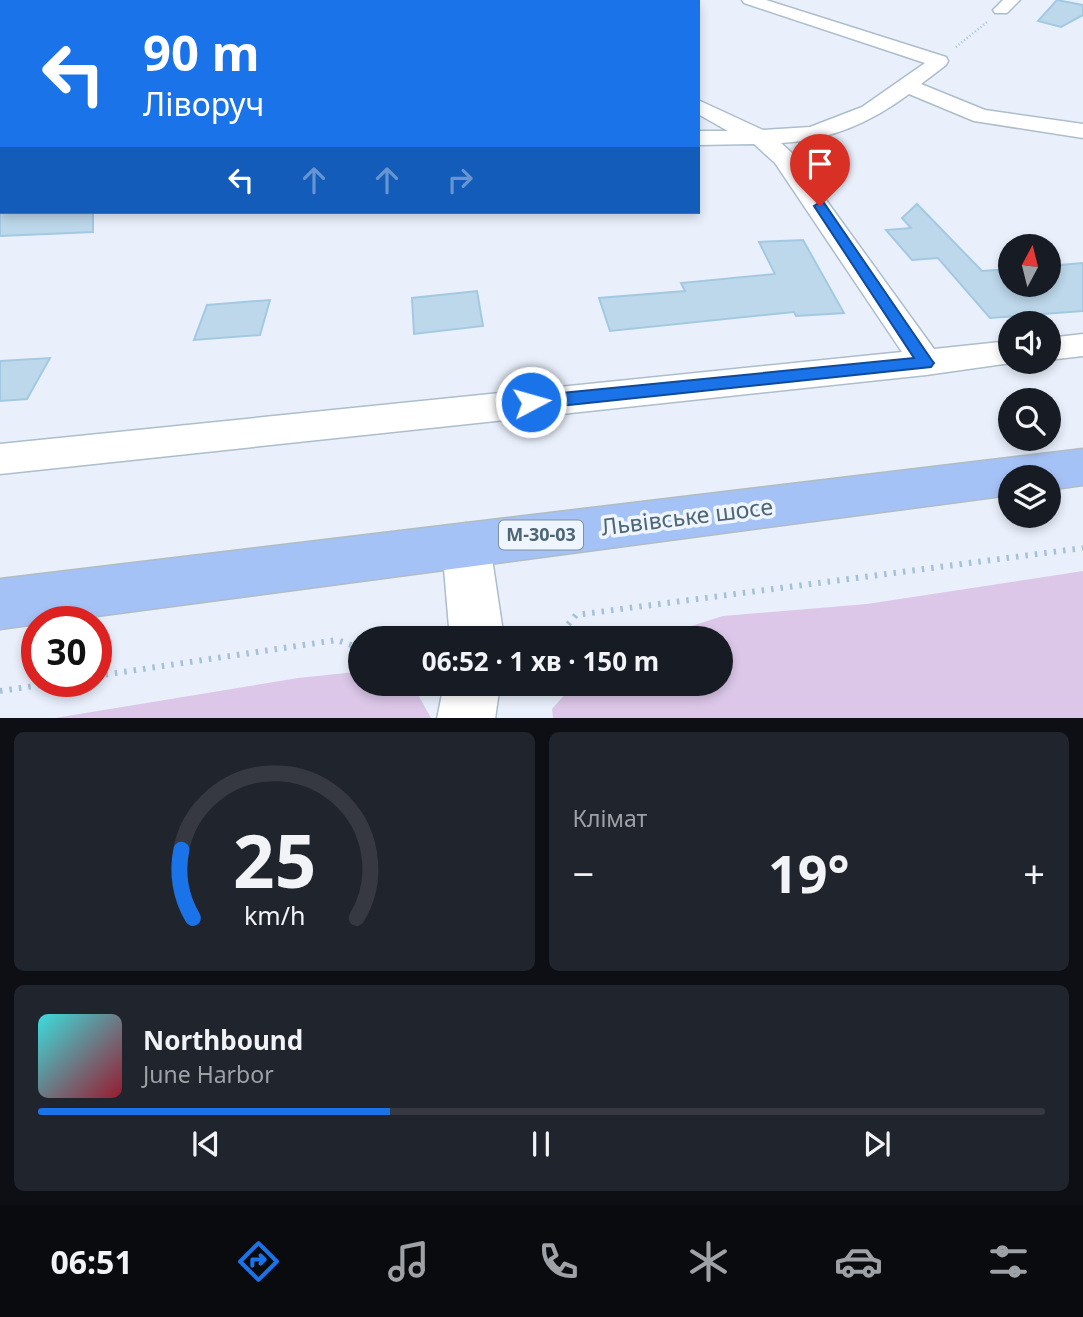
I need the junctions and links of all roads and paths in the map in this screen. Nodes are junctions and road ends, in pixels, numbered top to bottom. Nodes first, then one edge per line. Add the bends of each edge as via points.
1 (750, 0) edge
2 (1007, 5) edge
3 (939, 61) junction
4 (908, 86) junction
5 (700, 107) edge
6 (1083, 131) edge
7 (760, 137) junction
8 (700, 138) edge
9 (1083, 345) edge
10 (1061, 348) edge
11 (998, 354) edge
12 (926, 363) junction
13 (0, 459) edge
14 (1083, 467) edge
15 (466, 545) junction
16 (1083, 548) edge
17 (0, 604) edge
18 (475, 626) edge
19 (567, 626) edge
20 (348, 644) edge
21 (112, 674) edge
22 (21, 688) edge
23 (0, 691) edge
24 (470, 696) edge
25 (466, 718) edge

1 - 3 street
2 - 3 path
3 - 4 street
4 - 6 street via 982,116
4 - 7 street via 878,108 835,129
5 - 7 street
7 - 8 street
7 - 12 street via 805,185
9 - 10 street
11 - 12 street
12 - 13 street
14 - 15 main road, Львівське шосе / М-30-03
15 - 17 main road, Львівське шосе / М-30-03
15 - 18 street
16 - 19 path via 576,615
20 - 21 path via 338,640
22 - 23 path
24 - 25 street

